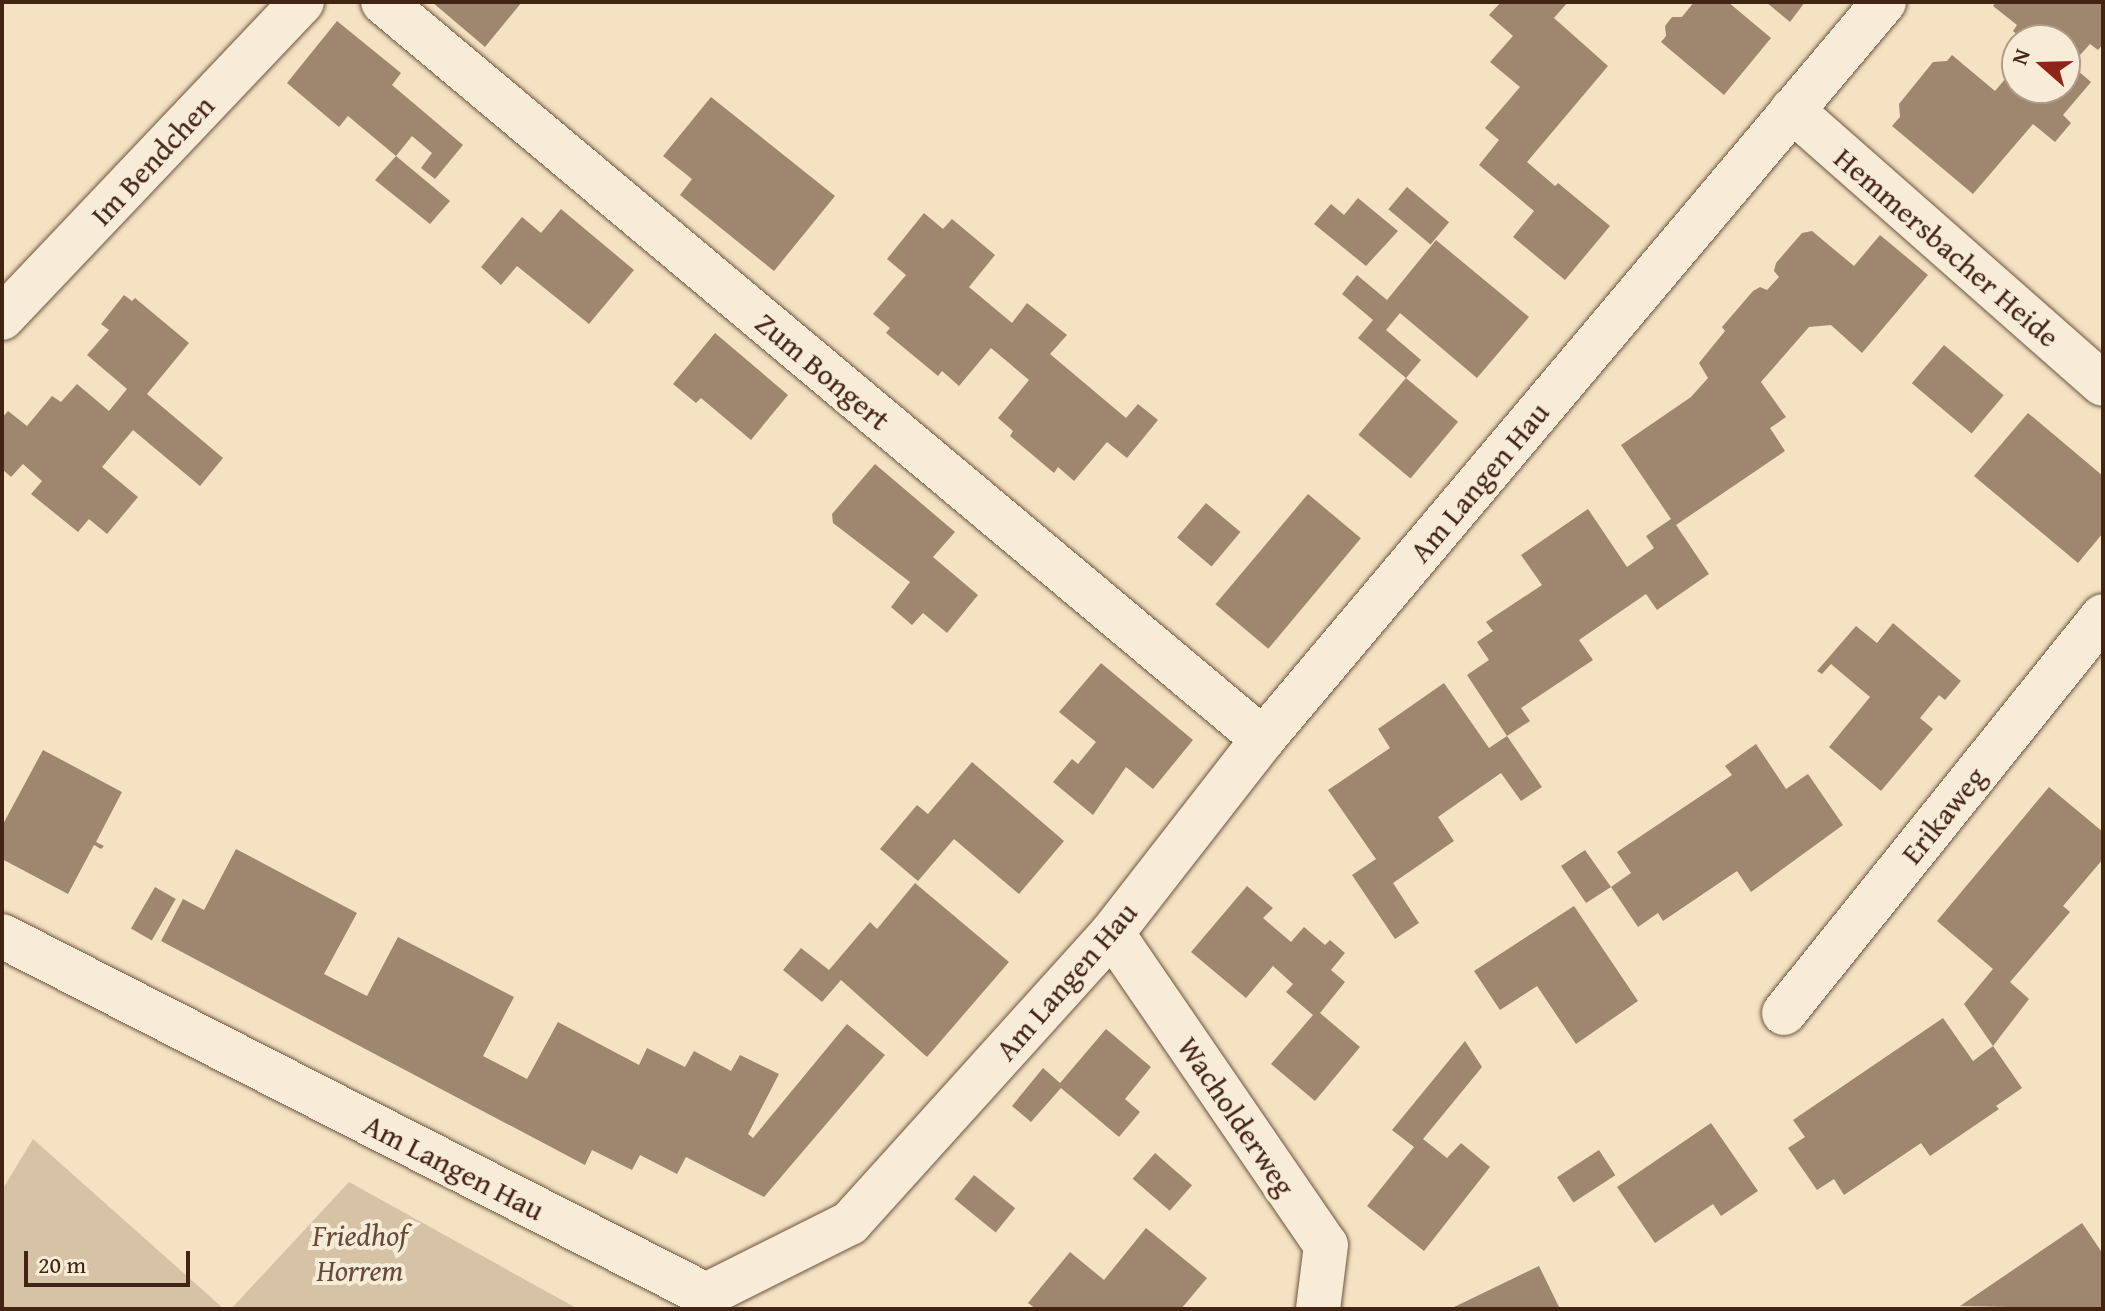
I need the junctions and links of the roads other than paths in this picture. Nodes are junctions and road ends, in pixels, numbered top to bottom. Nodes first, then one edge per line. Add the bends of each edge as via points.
1 (302, 2) edge
2 (383, 2) edge
3 (1884, 2) edge
4 (1792, 110) junction
5 (2, 318) edge
6 (2103, 384) edge
7 (2103, 616) edge
8 (1263, 739) junction
9 (1112, 933) junction
10 (2, 936) edge
11 (1784, 1013) dead end
12 (1318, 1309) edge

1 - 5 street, Im Bendchen
2 - 8 street, Zum Bongert
3 - 4 street, Am Langen Hau
4 - 6 street, Hemmersbacher Heide
4 - 8 street, Am Langen Hau
7 - 11 street, Erikaweg
8 - 9 street, Am Langen Hau
9 - 10 street, Am Langen Hau via 850,1223 706,1295
9 - 12 street, Wacholderweg via 1326,1245

